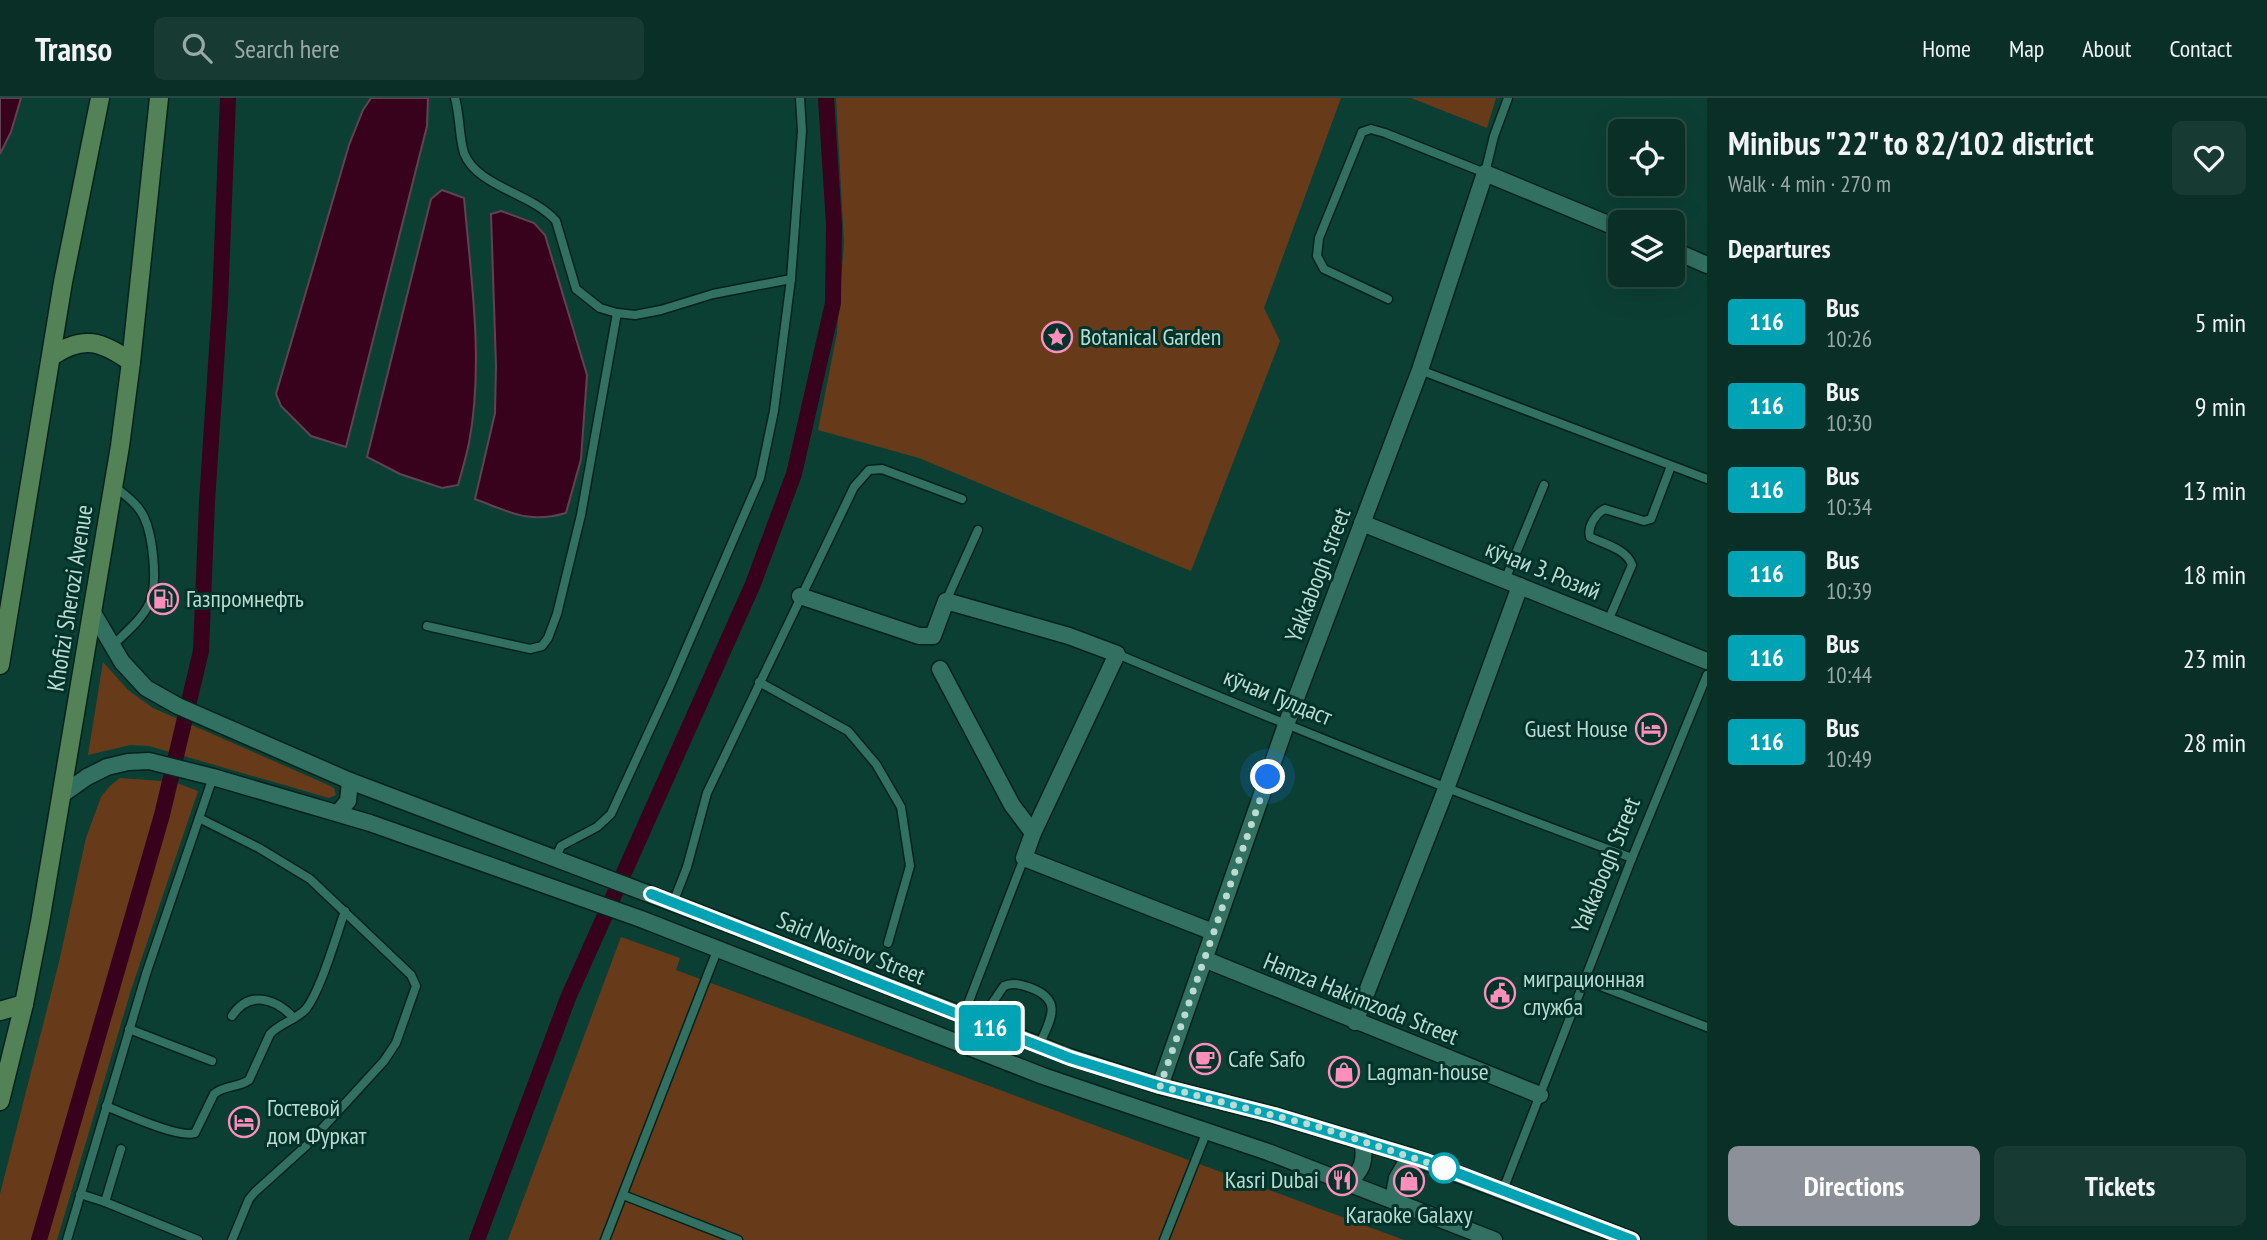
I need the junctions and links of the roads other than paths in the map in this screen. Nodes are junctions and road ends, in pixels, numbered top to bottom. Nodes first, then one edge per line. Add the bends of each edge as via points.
1 (100, 98) edge
2 (159, 98) edge
3 (455, 98) edge
4 (800, 98) edge
5 (1508, 98) edge
6 (1485, 173) junction
7 (1608, 224) edge
8 (1685, 255) edge
9 (1707, 265) edge
10 (791, 279) junction
11 (1388, 299) dead end
12 (617, 313) junction
13 (52, 356) junction
14 (131, 362) junction
15 (1420, 370) junction
16 (1671, 466) junction
17 (1707, 479) edge
18 (113, 485) junction
19 (1545, 485) dead end
20 (962, 499) dead end
21 (1362, 523) junction
22 (978, 530) dead end
23 (1512, 583) junction
24 (800, 596) junction
25 (946, 601) junction
26 (92, 611) junction
27 (1608, 621) junction
28 (427, 626) dead end
29 (111, 647) junction
30 (1117, 654) junction
31 (1707, 661) edge
32 (0, 665) edge
33 (940, 669) dead end
34 (1707, 675) edge
35 (759, 682) junction
36 (1286, 725) junction
37 (213, 777) junction
38 (350, 781) junction
39 (1446, 789) junction
40 (63, 794) junction
41 (338, 813) junction
42 (199, 818) junction
43 (1033, 833) junction
44 (1024, 858) junction
45 (1632, 859) junction
46 (562, 862) junction
47 (673, 903) junction
48 (345, 911) junction
49 (1213, 932) junction
50 (888, 943) dead end
51 (718, 948) junction
52 (1204, 959) junction
53 (1585, 980) junction
54 (24, 1004) junction
55 (0, 1011) edge
56 (232, 1016) dead end
57 (963, 1017) junction
58 (294, 1018) junction
59 (1355, 1022) junction
60 (987, 1027) junction
61 (1707, 1027) edge
62 (129, 1029) junction
63 (1039, 1046) junction
64 (981, 1052) junction
65 (212, 1061) dead end
66 (1160, 1086) junction
67 (1540, 1095) junction
68 (0, 1101) edge
69 (106, 1106) junction
70 (1207, 1131) junction
71 (1362, 1140) junction
72 (121, 1149) dead end
73 (1410, 1156) junction
74 (1347, 1182) junction
75 (1503, 1190) junction
76 (80, 1194) junction
77 (623, 1195) junction
78 (1393, 1200) junction
79 (106, 1202) junction
80 (1484, 1238) edge
81 (67, 1240) edge
82 (198, 1240) edge
83 (232, 1240) edge
84 (605, 1240) edge
85 (738, 1240) edge
86 (1164, 1240) edge
87 (1632, 1240) edge

1 - 13 main road
2 - 14 main road, Khofizi Sherozi Avenue
3 - 12 lane via 471,166 538,205 556,221 576,289 600,308
4 - 10 lane via 802,131
5 - 6 lane
6 - 7 street
6 - 11 lane via 1371,128 1362,132 1319,238 1317,256 1324,269
6 - 15 street, Yakkabogh street
8 - 9 street
10 - 12 lane via 713,294 661,310
10 - 46 lane via 774,411 760,478 628,782 611,814 588,833 561,846
12 - 28 lane via 581,514 548,638 542,646 530,649
13 - 14 main road via 73,344 90,342 107,346
13 - 32 main road
14 - 18 main road, Khofizi Sherozi Avenue
15 - 16 lane
15 - 21 street, Yakkabogh street
16 - 17 lane
16 - 27 lane via 1651,519 1605,509 1590,527 1590,537 1623,553 1632,565
18 - 26 main road, Khofizi Sherozi Avenue
18 - 29 lane via 144,516 154,574 150,603
19 - 23 lane
20 - 24 lane via 882,469 869,470 854,487
21 - 23 street, кӯчаи З. Розий
21 - 36 street, Yakkabogh street
22 - 25 lane
23 - 27 street, кӯчаи З. Розий
23 - 39 street
24 - 25 street via 919,636 933,636
24 - 35 lane
25 - 30 street
26 - 29 street, Said Nosirov Street
26 - 40 main road, Khofizi Sherozi Avenue
27 - 31 street, кӯчаи З. Розий
29 - 38 street, Said Nosirov Street via 138,681 158,696
30 - 36 lane, кӯчаи Гулдаст
30 - 43 street
33 - 43 street via 1012,805
34 - 45 lane, Yakkabogh Street
35 - 47 lane via 706,793
35 - 50 lane via 848,731 876,764 901,807 910,866
36 - 39 lane, кӯчаи Гулдаст
36 - 49 street, Yakkabogh street
37 - 40 street, Said Nosirov Street via 159,762 128,762 97,771
37 - 41 street, Said Nosirov Street
37 - 42 lane
38 - 41 street via 348,801
38 - 46 street, Said Nosirov Street
39 - 45 lane, кӯчаи Гулдаст
39 - 59 street
40 - 54 main road, Khofizi Sherozi Avenue
41 - 51 street, Said Nosirov Street
42 - 48 lane via 299,871
42 - 62 lane
43 - 44 street
44 - 49 street
44 - 57 lane
45 - 53 lane, Yakkabogh Street
46 - 47 street, Said Nosirov Street
47 - 57 street, Said Nosirov Street
48 - 58 lane via 316,991
48 - 83 lane via 411,975 414,995 390,1053 307,1145 249,1199
49 - 52 street, Yakkabogh street
51 - 64 street, Said Nosirov Street
51 - 77 lane
52 - 59 street, Hamza Hakimzoda Street
52 - 66 street, Yakkabogh street
53 - 61 lane
53 - 67 lane, Yakkabogh Street
54 - 55 main road
54 - 68 main road, Khofizi Sherozi Avenue
56 - 58 lane via 241,1004 255,999 273,1003
57 - 60 street, Said Nosirov Street
58 - 69 lane via 275,1027 248,1080 214,1094 191,1135
59 - 67 street, Hamza Hakimzoda Street
60 - 63 street, Said Nosirov Street
60 - 63 lane via 993,1002 1004,986 1016,983 1031,988 1046,995 1052,1004
60 - 64 street
62 - 65 lane
62 - 69 lane
63 - 66 street, Said Nosirov Street
64 - 70 street, Said Nosirov Street
66 - 71 street, Said Nosirov Street
67 - 75 lane, Yakkabogh Street
69 - 76 lane
70 - 74 street, Said Nosirov Street
70 - 86 lane
71 - 73 street, Said Nosirov Street
71 - 74 street via 1363,1165
72 - 79 lane
73 - 75 street, Said Nosirov Street
73 - 78 street via 1400,1169
74 - 78 street, Said Nosirov Street
75 - 87 street, Said Nosirov Street
76 - 79 lane
76 - 81 lane
77 - 84 lane
77 - 85 lane
78 - 80 street, Said Nosirov Street
79 - 82 lane

